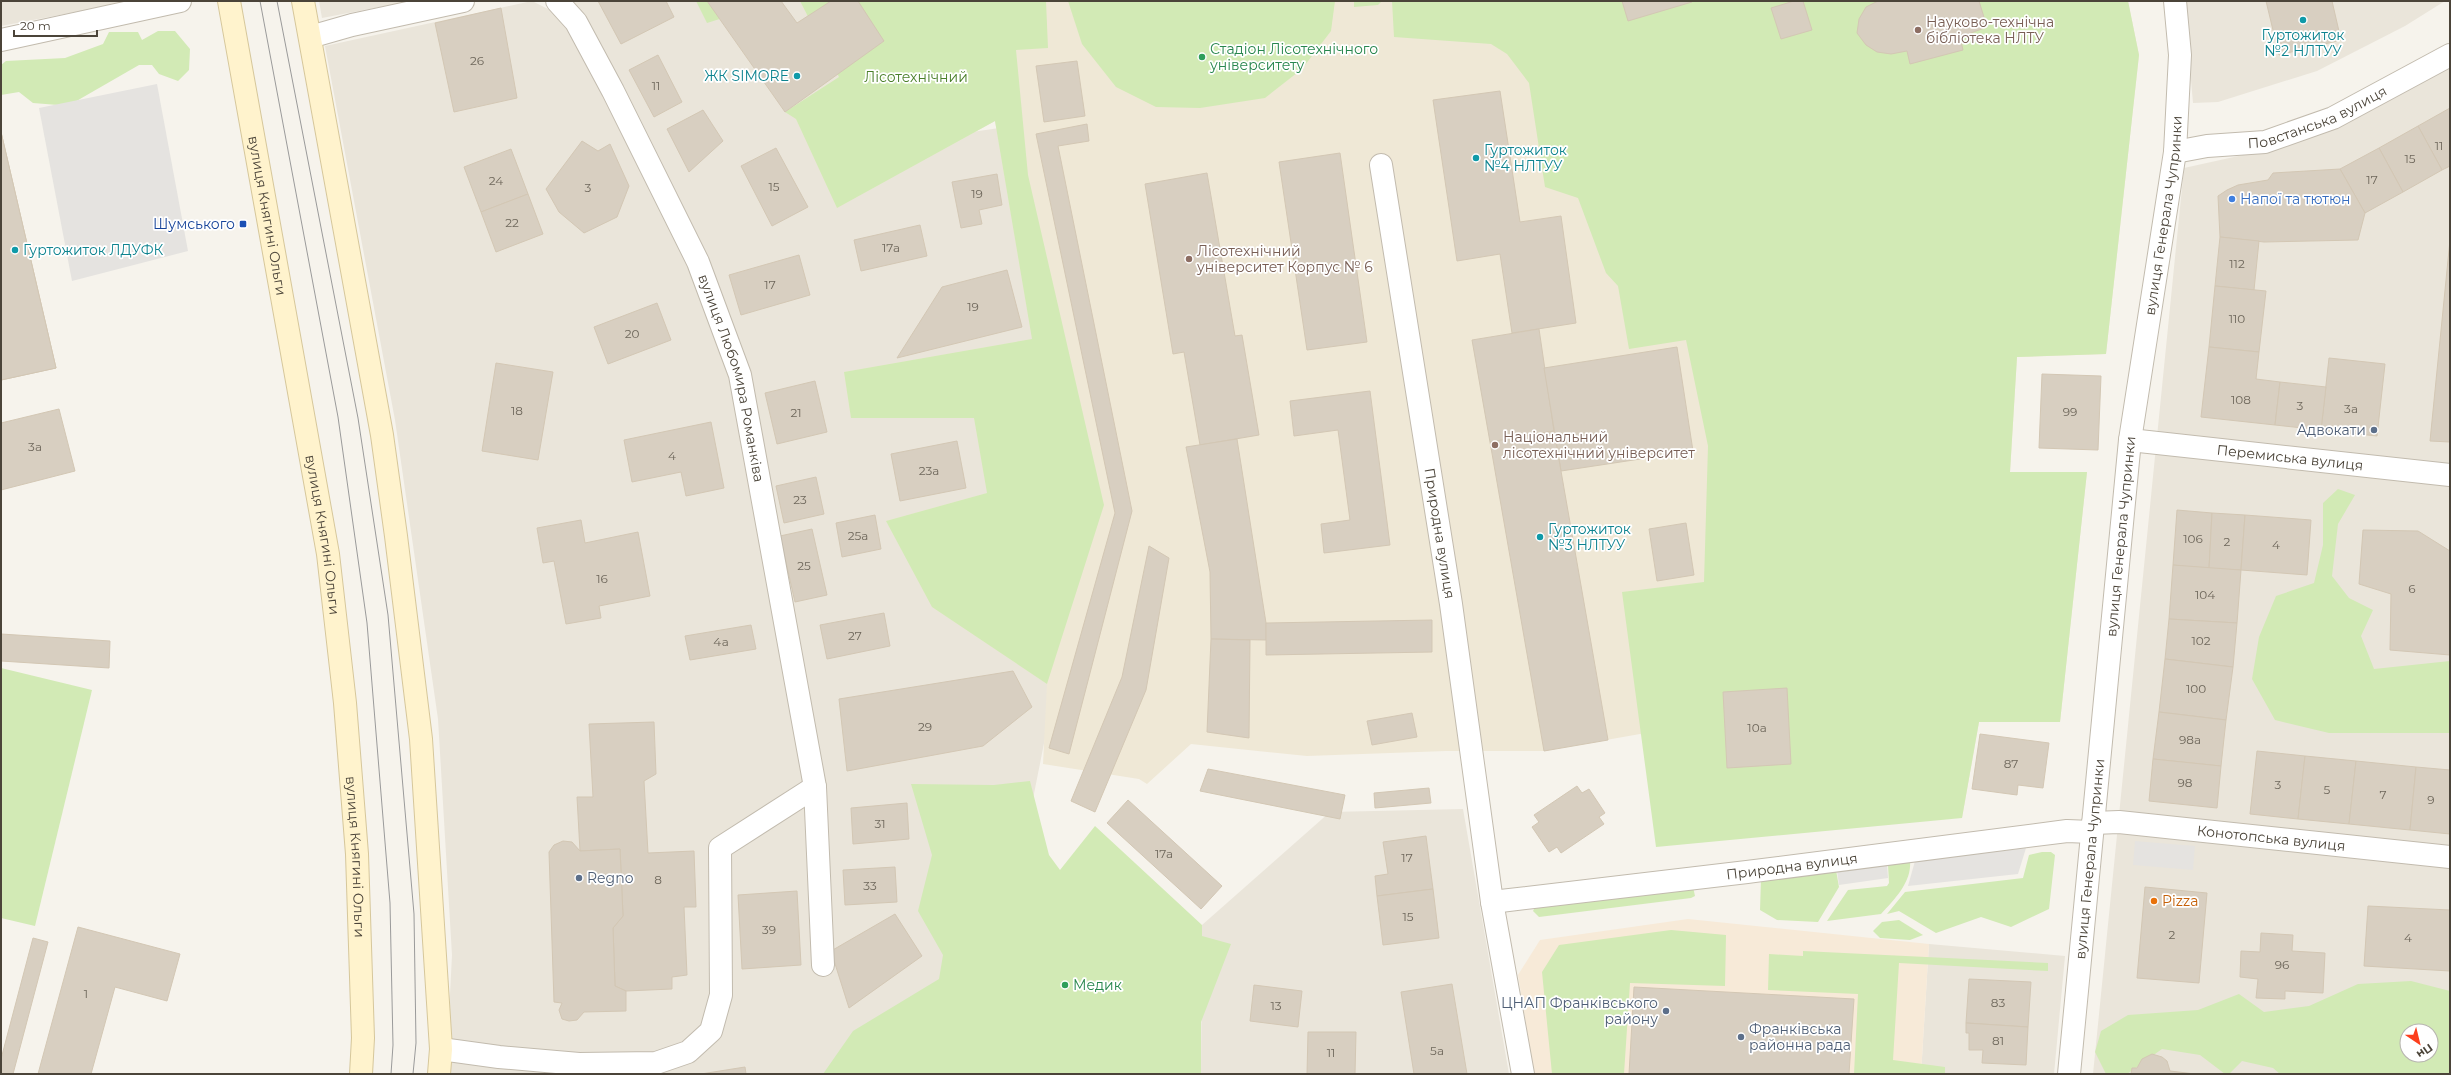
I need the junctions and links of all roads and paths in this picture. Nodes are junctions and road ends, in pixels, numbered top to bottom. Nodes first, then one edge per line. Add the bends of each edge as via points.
1 (180, 1) edge
2 (229, 1) edge
3 (303, 1) edge
4 (463, 1) edge
5 (557, 1) edge
6 (2175, 1) edge
7 (310, 37) junction
8 (1, 40) edge
9 (2450, 54) edge
10 (2175, 152) junction
11 (1380, 165) dead end
12 (2130, 440) junction
13 (2450, 475) edge
14 (815, 787) junction
15 (2092, 828) junction
16 (2450, 857) edge
17 (1492, 902) junction
18 (823, 965) dead end
19 (441, 1049) junction
20 (361, 1074) edge
21 (439, 1074) edge
22 (1524, 1074) edge
23 (2069, 1074) edge

1 - 8 street
2 - 20 main road, вулиця Княгині Ольги via 328,554 345,703 357,854
3 - 7 main road
4 - 7 street via 352,25
5 - 14 street, вулиця Любомира Романківа via 576,22 695,255 740,375
6 - 10 street, вулиця Генерала Чупринки via 2180,55
7 - 19 main road via 382,436 396,536 421,739
9 - 10 street, Повстанська вулиця via 2333,118 2265,142 2207,146
10 - 12 street, вулиця Генерала Чупринки
11 - 17 street, Природна вулиця via 1451,604
12 - 13 street, Перемиська вулиця
12 - 15 street, вулиця Генерала Чупринки
14 - 18 street, вулиця Любомира Романківа
14 - 19 street via 720,848 721,995 711,1032 688,1052 656,1063 578,1064
15 - 16 street, Конотопська вулиця via 2119,822
15 - 17 street, Природна вулиця
15 - 23 street, вулиця Генерала Чупринки
17 - 22 street, Природна вулиця
19 - 21 main road

